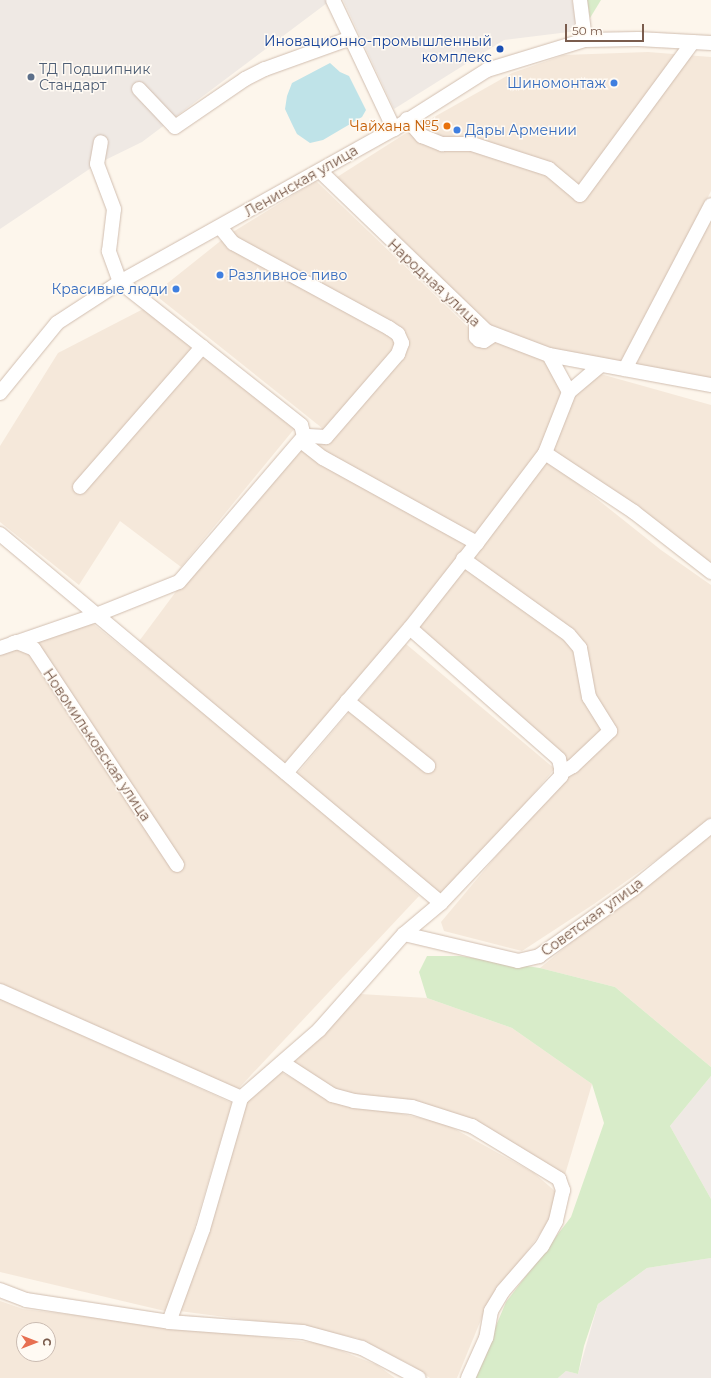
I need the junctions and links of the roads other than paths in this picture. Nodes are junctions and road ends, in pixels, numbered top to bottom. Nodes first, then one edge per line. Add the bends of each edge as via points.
1 (333, 0) edge
2 (580, 0) edge
3 (351, 38) junction
4 (585, 40) junction
5 (693, 42) junction
6 (711, 43) edge
7 (139, 89) dead end
8 (407, 119) junction
9 (394, 129) junction
10 (101, 142) dead end
11 (320, 171) junction
12 (711, 205) edge
13 (220, 227) junction
14 (120, 282) junction
15 (202, 347) junction
16 (549, 355) junction
17 (601, 365) junction
18 (625, 369) junction
19 (711, 386) edge
20 (569, 392) junction
21 (0, 393) edge
22 (303, 438) junction
23 (545, 453) junction
24 (80, 487) dead end
25 (0, 534) edge
26 (477, 543) junction
27 (463, 559) junction
28 (711, 572) edge
29 (96, 615) junction
30 (410, 628) junction
31 (4, 646) edge
32 (347, 701) junction
33 (428, 766) dead end
34 (561, 773) junction
35 (286, 774) junction
36 (711, 826) edge
37 (177, 865) dead end
38 (441, 903) junction
39 (407, 934) junction
40 (0, 991) edge
41 (283, 1062) junction
42 (242, 1098) junction
43 (0, 1290) edge
44 (169, 1322) junction
45 (419, 1378) edge
46 (468, 1378) edge

1 - 3 street
2 - 4 street
3 - 7 street via 260,71 175,127
3 - 9 street
4 - 5 street, Ленинская улица via 638,38
4 - 8 street, Ленинская улица via 487,70
5 - 6 street, Ленинская улица
5 - 8 street via 580,195 549,169 472,144 442,144 422,136
8 - 9 street, Ленинская улица
9 - 11 street, Ленинская улица
10 - 14 street via 97,164 114,209 109,250
11 - 13 street, Ленинская улица
11 - 16 street, Народная улица via 476,324 493,335
12 - 18 street
13 - 14 street, Ленинская улица
13 - 22 street via 233,243 389,328 398,334 402,342 398,354 326,437
14 - 15 street
14 - 21 street, Ленинская улица via 57,323
15 - 22 street via 301,425
15 - 24 street
16 - 17 street, Народная улица
16 - 20 street
17 - 18 street, Народная улица
17 - 20 street
18 - 19 street, Народная улица
20 - 23 street
22 - 26 street via 323,458
22 - 29 street via 179,582
23 - 26 street
23 - 28 street via 634,512
25 - 29 street
26 - 27 street
27 - 30 street
27 - 34 street via 570,635 580,648 589,698 610,731 573,766
29 - 31 street
29 - 35 street
30 - 32 street
30 - 34 street via 559,759
31 - 37 street, Новомильковская улица via 17,642 34,649
32 - 33 street
32 - 35 street
34 - 38 street via 561,776
35 - 38 street
36 - 39 street, Советская улица via 632,890 539,956 518,961
38 - 39 street
39 - 41 street via 319,1030
40 - 42 street
41 - 42 street
41 - 46 street via 332,1095 354,1101 412,1107 472,1126 559,1179 564,1190 556,1221 542,1246 503,1290 491,1311 486,1338
42 - 44 street via 203,1229
43 - 44 street via 26,1300
44 - 45 street via 303,1332 362,1348

